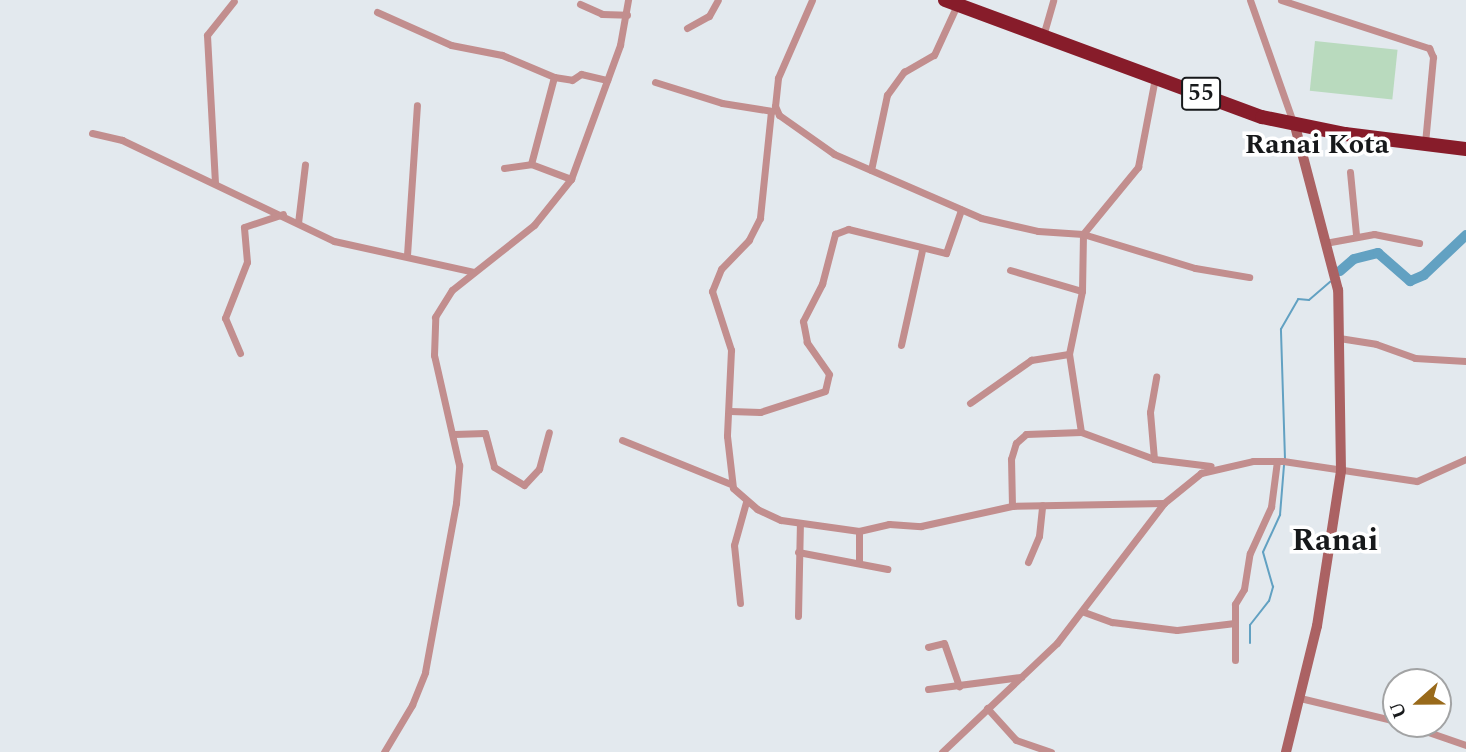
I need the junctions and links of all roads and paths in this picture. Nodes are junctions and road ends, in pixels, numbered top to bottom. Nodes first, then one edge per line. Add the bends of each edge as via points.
1 (628, 0) edge
2 (718, 0) edge
3 (812, 0) edge
4 (1054, 0) edge
5 (1250, 0) edge
6 (1281, 0) edge
7 (234, 1) edge
8 (952, 2) edge
9 (580, 4) dead end
10 (377, 12) dead end
11 (627, 15) junction
12 (687, 28) dead end
13 (1043, 36) junction
14 (554, 77) junction
15 (1155, 77) junction
16 (607, 79) junction
17 (655, 82) dead end
18 (416, 105) dead end
19 (774, 111) junction
20 (1294, 126) junction
21 (92, 133) dead end
22 (1425, 144) junction
23 (1466, 149) edge
24 (305, 164) dead end
25 (531, 164) junction
26 (504, 168) dead end
27 (871, 170) junction
28 (1350, 172) dead end
29 (571, 179) junction
30 (215, 183) junction
31 (961, 210) junction
32 (284, 214) junction
33 (298, 223) junction
34 (1083, 234) junction
35 (1356, 234) junction
36 (1325, 243) junction
37 (1419, 243) dead end
38 (922, 250) junction
39 (407, 256) junction
40 (1010, 270) dead end
41 (474, 272) junction
42 (1249, 277) dead end
43 (1082, 290) junction
44 (1339, 338) junction
45 (901, 345) dead end
46 (240, 354) dead end
47 (1069, 354) junction
48 (1466, 361) edge
49 (1156, 377) dead end
50 (970, 403) dead end
51 (730, 411) junction
52 (549, 432) dead end
53 (1081, 432) junction
54 (454, 434) junction
55 (622, 440) dead end
56 (1154, 459) junction
57 (1466, 459) edge
58 (1280, 461) junction
59 (1214, 467) junction
60 (1341, 471) junction
61 (731, 484) junction
62 (746, 502) junction
63 (1164, 503) junction
64 (1042, 505) junction
65 (1012, 506) junction
66 (800, 524) junction
67 (859, 531) junction
68 (798, 552) junction
69 (1028, 562) dead end
70 (859, 563) junction
71 (887, 569) dead end
72 (740, 603) dead end
73 (1084, 611) junction
74 (798, 616) dead end
75 (1235, 623) junction
76 (928, 647) dead end
77 (1235, 660) dead end
78 (1021, 677) junction
79 (959, 686) junction
80 (928, 690) dead end
81 (1300, 698) junction
82 (987, 708) junction
83 (1382, 718) edge
84 (1446, 738) edge
85 (1466, 745) edge
86 (384, 752) edge
87 (942, 752) edge
88 (1051, 752) edge
89 (1286, 752) edge

1 - 11 street
2 - 12 street via 709,16
3 - 19 street via 778,78
4 - 13 street
5 - 20 street
6 - 22 street via 1429,48 1433,57
7 - 30 street via 207,35
8 - 13 highway, 55
8 - 27 street via 934,55 904,72 887,95
9 - 11 street via 602,14
10 - 14 street via 451,45 502,55
11 - 16 street
13 - 15 highway, 55
14 - 16 street via 572,80 581,74
14 - 25 street
15 - 20 highway, 55
15 - 34 street via 1138,167
16 - 29 street
17 - 19 street via 722,103
18 - 39 street
19 - 27 street via 834,154
19 - 51 street via 760,218 749,240 721,269 712,291 730,344
20 - 22 highway, 55
20 - 36 street
21 - 30 street via 122,140
22 - 23 highway, 55
24 - 33 street
25 - 26 street
25 - 29 street
27 - 31 street
28 - 35 street
29 - 41 street via 534,225
30 - 32 street
31 - 34 street via 1016,228
31 - 38 street via 949,251
32 - 33 street
32 - 46 street via 244,227 247,262 225,318
33 - 39 street via 334,241
34 - 42 street via 1195,268
34 - 43 street
35 - 36 street
35 - 37 street via 1388,234
36 - 44 street via 1338,289
38 - 45 street
38 - 51 street via 848,229 839,231 822,284 803,321 807,342 829,374 825,391 760,412
39 - 41 street
40 - 43 street
41 - 54 street via 442,304 431,331
43 - 47 street
44 - 48 street via 1376,344 1415,358
44 - 60 street
47 - 50 street via 1031,360
47 - 53 street
49 - 56 street via 1150,412
51 - 61 street
52 - 54 street via 539,469 524,485 494,467 485,433
53 - 56 street
53 - 65 street via 1044,432 1020,438 1011,459
54 - 86 street via 459,476 431,649 419,690
55 - 61 street
56 - 59 street
57 - 60 street via 1417,481
58 - 59 street
58 - 60 street
58 - 75 street via 1272,507 1250,552 1244,589 1235,604
59 - 63 street
60 - 81 street via 1332,550
61 - 62 street
62 - 66 street via 768,515
62 - 72 street via 734,545
63 - 64 street
63 - 73 street
64 - 65 street
64 - 69 street via 1039,536
65 - 67 street via 921,526 889,524
66 - 67 street
66 - 68 street
67 - 70 street
68 - 70 street
68 - 74 street
70 - 71 street
73 - 75 street via 1112,622 1177,630
73 - 78 street
75 - 77 street
76 - 79 street via 944,643
78 - 79 street
78 - 82 street
79 - 80 street
81 - 83 street
81 - 89 street
82 - 87 street
82 - 88 street via 1016,740
84 - 85 street

